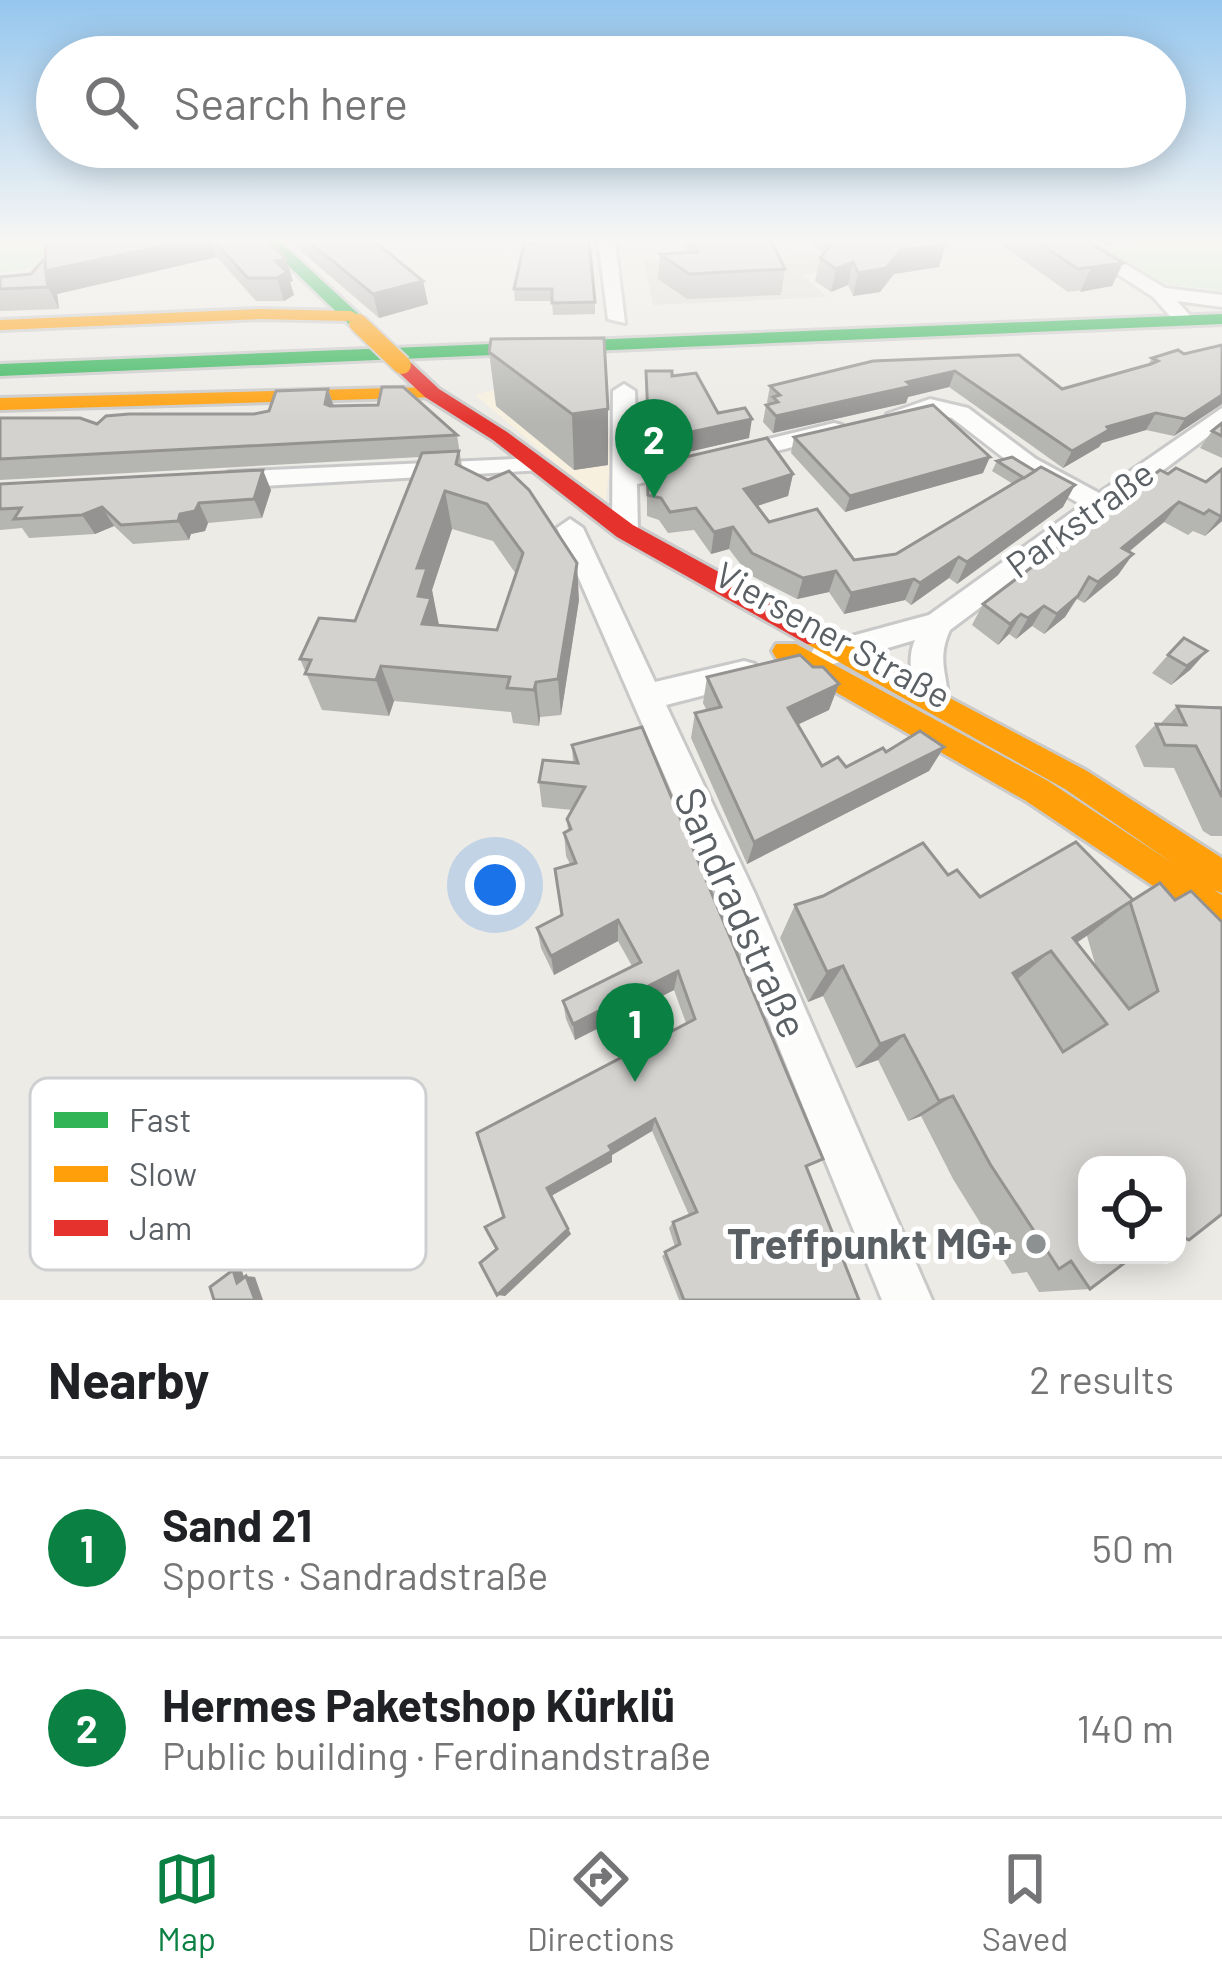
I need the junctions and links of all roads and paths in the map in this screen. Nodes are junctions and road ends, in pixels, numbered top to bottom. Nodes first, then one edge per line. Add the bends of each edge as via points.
1 (300, 301) edge
2 (331, 301) edge
3 (615, 301) edge
4 (1163, 301) edge
5 (259, 314) junction
6 (618, 319) dead end
7 (1222, 319) edge
8 (355, 320) junction
9 (0, 325) edge
10 (1175, 328) junction
11 (1222, 332) edge
12 (402, 365) junction
13 (0, 375) edge
14 (624, 391) dead end
15 (432, 393) junction
16 (316, 397) junction
17 (0, 404) edge
18 (1222, 415) edge
19 (535, 465) junction
20 (497, 467) junction
21 (624, 476) junction
22 (213, 481) edge
23 (1100, 504) junction
24 (570, 528) junction
25 (625, 531) junction
26 (938, 623) junction
27 (843, 650) junction
28 (802, 660) junction
29 (645, 698) junction
30 (934, 698) junction
31 (1222, 877) edge
32 (1222, 915) edge
33 (907, 1300) edge

1 - 5 main road
2 - 8 main road, Viersener Straße
3 - 6 street
4 - 10 street
5 - 8 main road
5 - 9 main road
7 - 10 main road
8 - 12 main road, Viersener Straße, bridge
10 - 11 main road
10 - 13 main road
12 - 15 main road, Viersener Straße
12 - 16 main road via 382,380
14 - 21 street
15 - 16 main road
15 - 19 main road, Viersener Straße
15 - 20 main road, Viersener Straße via 434,406
16 - 17 main road
18 - 23 street, Parkstraße
19 - 20 street
19 - 25 main road, Viersener Straße
20 - 22 street
20 - 24 main road, Viersener Straße
21 - 23 street via 943,406
21 - 25 street
23 - 26 street, Parkstraße
24 - 28 main road, Viersener Straße
24 - 29 street, Sandradstraße
25 - 27 main road, Viersener Straße
26 - 27 street, Parkstraße
26 - 30 street via 924,653
27 - 28 street, Parkstraße
27 - 30 main road, Viersener Straße
28 - 29 street, Parkstraße
28 - 32 main road, Viersener Straße via 1037,791
29 - 33 street, Sandradstraße
30 - 31 main road, Viersener Straße

